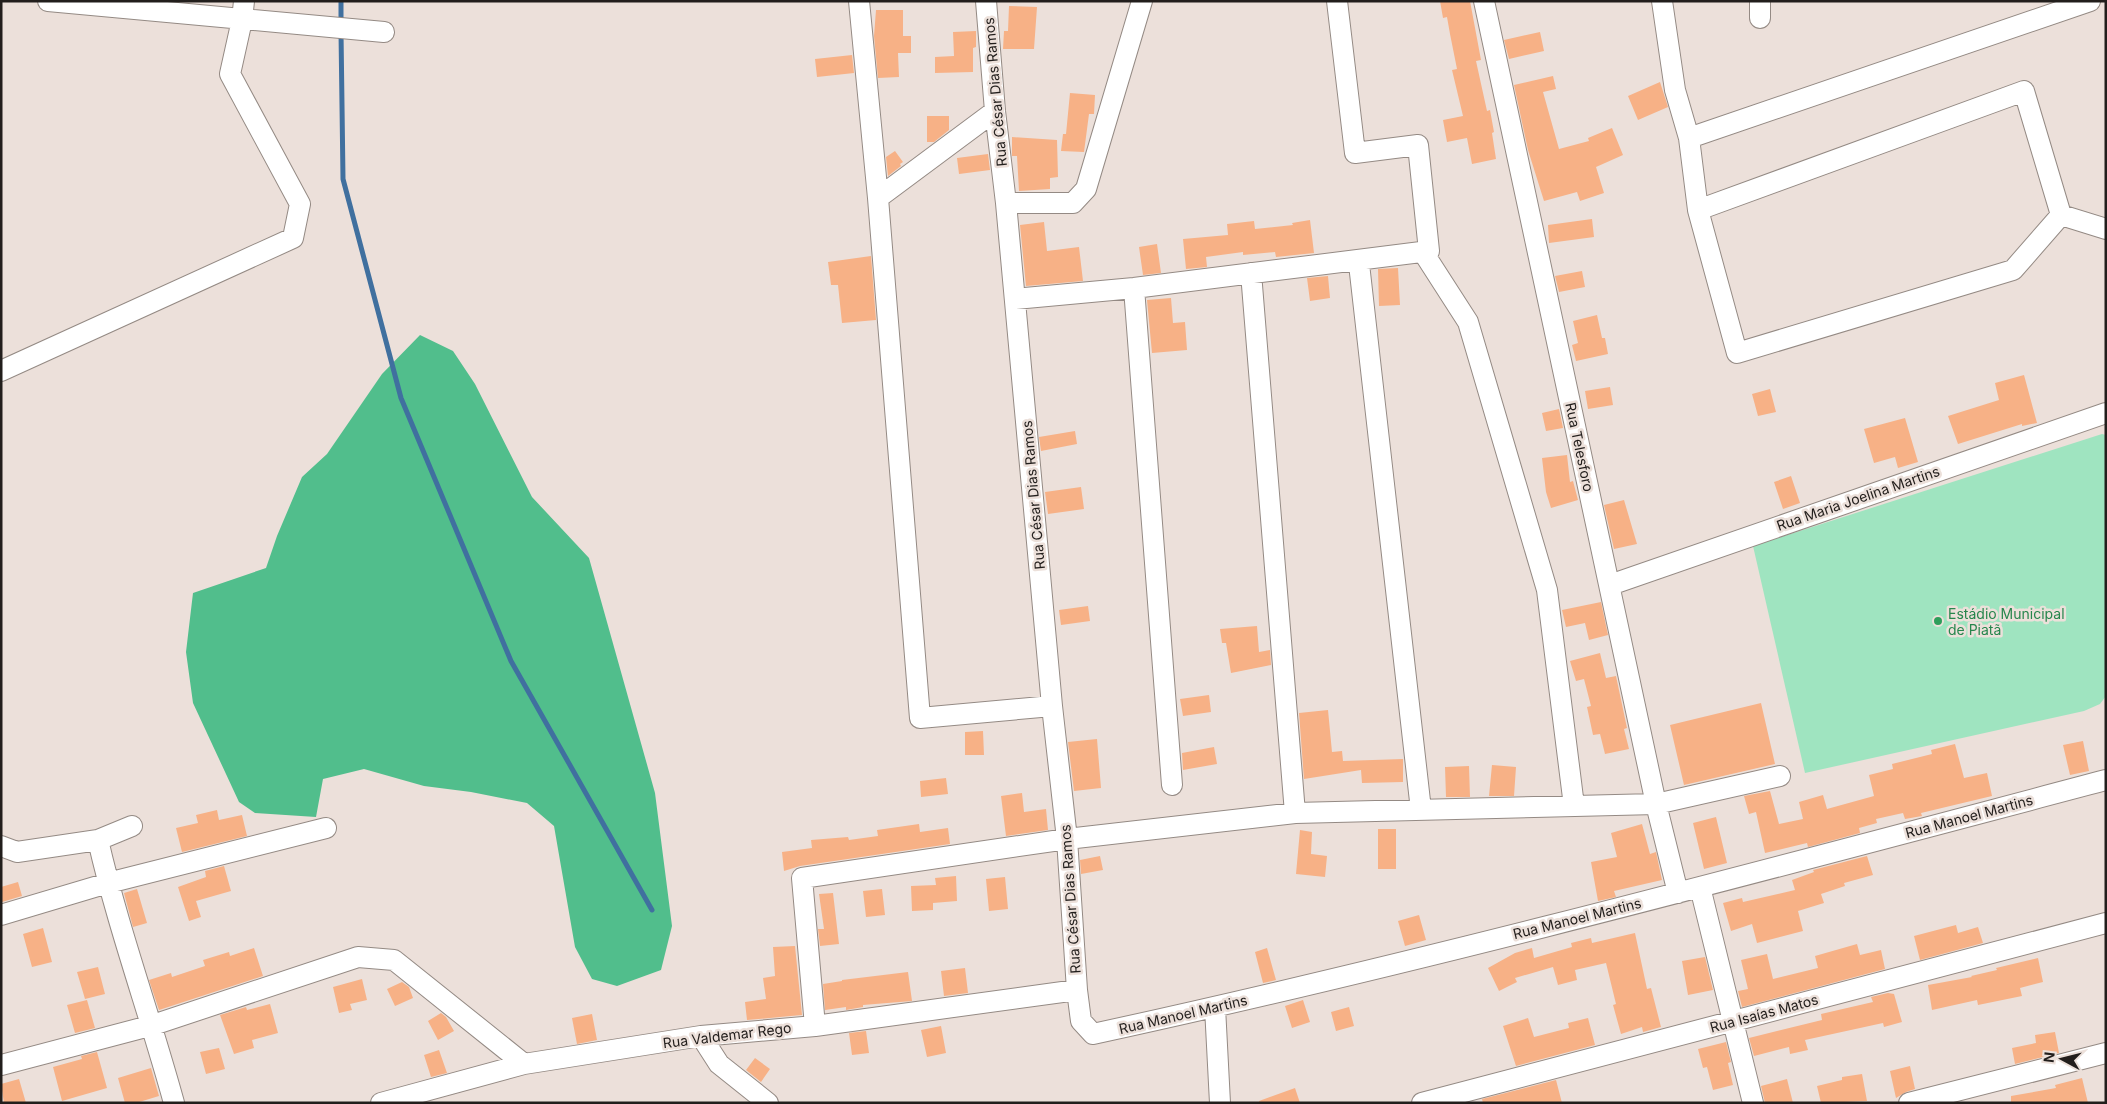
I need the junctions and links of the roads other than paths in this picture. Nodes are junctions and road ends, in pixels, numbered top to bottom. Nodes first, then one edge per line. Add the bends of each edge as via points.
1 (48, 1) edge
2 (859, 1) edge
3 (986, 1) edge
4 (1142, 1) edge
5 (1337, 1) edge
6 (1484, 1) edge
7 (1662, 1) edge
8 (2090, 1) edge
9 (243, 11) edge
10 (384, 32) dead end
11 (995, 111) junction
12 (1688, 138) junction
13 (878, 198) junction
14 (1006, 203) junction
15 (1698, 210) junction
16 (2062, 215) junction
17 (2106, 229) edge
18 (1423, 252) junction
19 (1359, 264) dead end
20 (1251, 273) junction
21 (1134, 288) junction
22 (1015, 300) junction
23 (1, 371) edge
24 (2106, 413) edge
25 (1610, 585) junction
26 (1052, 706) junction
27 (1780, 776) dead end
28 (2106, 780) edge
29 (1172, 785) dead end
30 (1656, 804) junction
31 (1574, 806) junction
32 (1421, 810) junction
33 (1295, 813) junction
34 (132, 826) dead end
35 (326, 828) dead end
36 (1067, 839) junction
37 (98, 840) junction
38 (1, 846) edge
39 (108, 883) junction
40 (1700, 887) junction
41 (1678, 893) junction
42 (1, 915) edge
43 (2106, 923) edge
44 (1076, 990) junction
45 (1215, 1008) junction
46 (1732, 1022) junction
47 (153, 1025) junction
48 (815, 1026) junction
49 (701, 1036) junction
50 (2106, 1053) edge
51 (524, 1064) junction
52 (1, 1065) edge
53 (430, 1096) edge
54 (174, 1103) edge
55 (381, 1103) edge
56 (768, 1103) edge
57 (1220, 1103) edge
58 (1422, 1103) edge
59 (1753, 1103) edge
60 (1909, 1103) edge

1 - 9 street
2 - 13 street
3 - 11 street, Rua César Dias Ramos
4 - 14 street via 1086,189 1073,203
5 - 18 street via 1354,153 1418,145 1430,251
6 - 25 street, Rua Telesforo
7 - 12 street via 1675,90
8 - 12 street
9 - 10 street
9 - 23 street via 230,74 300,204 293,238
11 - 13 street
11 - 14 street, Rua César Dias Ramos
12 - 15 street
13 - 26 street via 920,718
14 - 22 street, Rua César Dias Ramos
15 - 16 street via 2024,91
15 - 16 street via 1737,353 2013,270
16 - 17 street
18 - 20 street
18 - 31 street via 1468,322 1546,590
19 - 32 street
20 - 21 street
20 - 33 street
21 - 22 street
21 - 29 street
22 - 26 street, Rua César Dias Ramos
24 - 25 street, Rua Maria Joelina Martins
25 - 30 street, Rua Telesforo
26 - 36 street, Rua César Dias Ramos
27 - 30 street
28 - 40 street, Rua Manoel Martins
30 - 31 street
30 - 41 street, Rua Telesforo
31 - 32 street
32 - 33 street
33 - 36 street
34 - 37 street
35 - 39 street
36 - 44 street, Rua César Dias Ramos
36 - 48 street via 802,878
37 - 38 street via 17,852
37 - 39 street
39 - 42 street
39 - 47 street
40 - 41 street, Rua Manoel Martins
40 - 46 street
41 - 45 street, Rua Manoel Martins
43 - 46 street, Rua Isaías Matos
44 - 45 street, Rua Manoel Martins via 1081,1020 1093,1034
44 - 48 street, Rua Valdemar Rego
45 - 57 street
46 - 58 street, Rua Isaías Matos
46 - 59 street
47 - 51 street via 358,956 394,960
47 - 52 street
47 - 54 street
48 - 49 street, Rua Valdemar Rego
49 - 51 street, Rua Valdemar Rego
49 - 56 street via 719,1064
50 - 60 street
51 - 53 street, Rua Valdemar Rego
53 - 55 street, Rua Valdemar Rego

